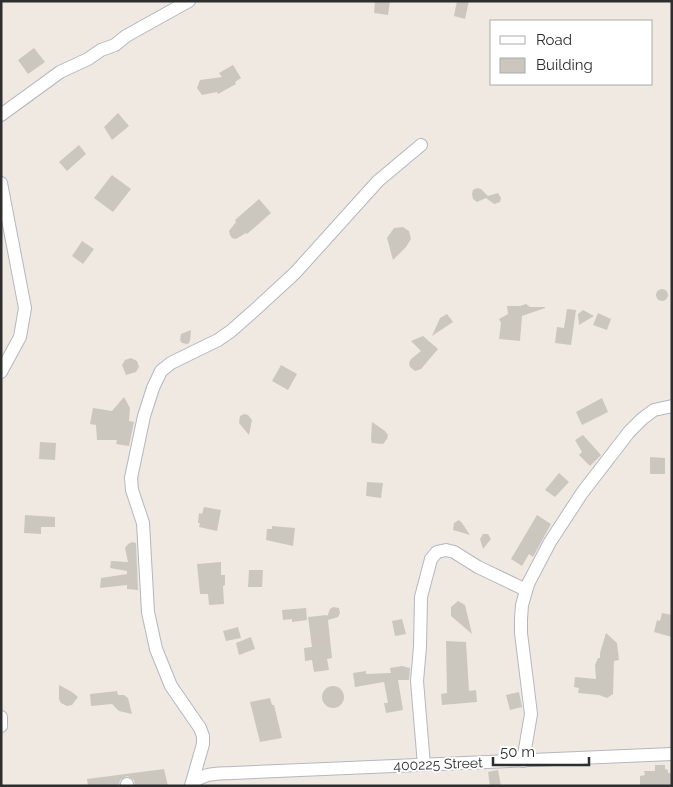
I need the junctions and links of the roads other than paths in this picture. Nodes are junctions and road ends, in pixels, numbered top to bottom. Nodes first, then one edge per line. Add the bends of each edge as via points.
1 (189, 1) edge
2 (1, 114) edge
3 (421, 145) dead end
4 (1, 184) edge
5 (1, 372) edge
6 (672, 406) edge
7 (526, 590) junction
8 (1, 718) edge
9 (2, 722) edge
10 (1, 726) edge
11 (672, 754) edge
12 (523, 761) junction
13 (424, 764) junction
14 (191, 786) edge

1 - 2 street via 114,46 60,72
3 - 14 street via 378,181 295,273 257,308 218,340 171,363 161,371 153,388 131,478 132,490 143,524 148,612 156,649 171,686 203,736 204,744
4 - 5 street via 25,308 20,337
6 - 7 street via 654,410 629,432 550,542
7 - 12 street via 521,633 530,714
7 - 13 street via 454,552 438,552 432,559 421,597 417,681
8 - 9 street
9 - 10 street
11 - 12 street, 400225 Street
12 - 13 street, 400225 Street
13 - 14 street, 400225 Street via 204,775

